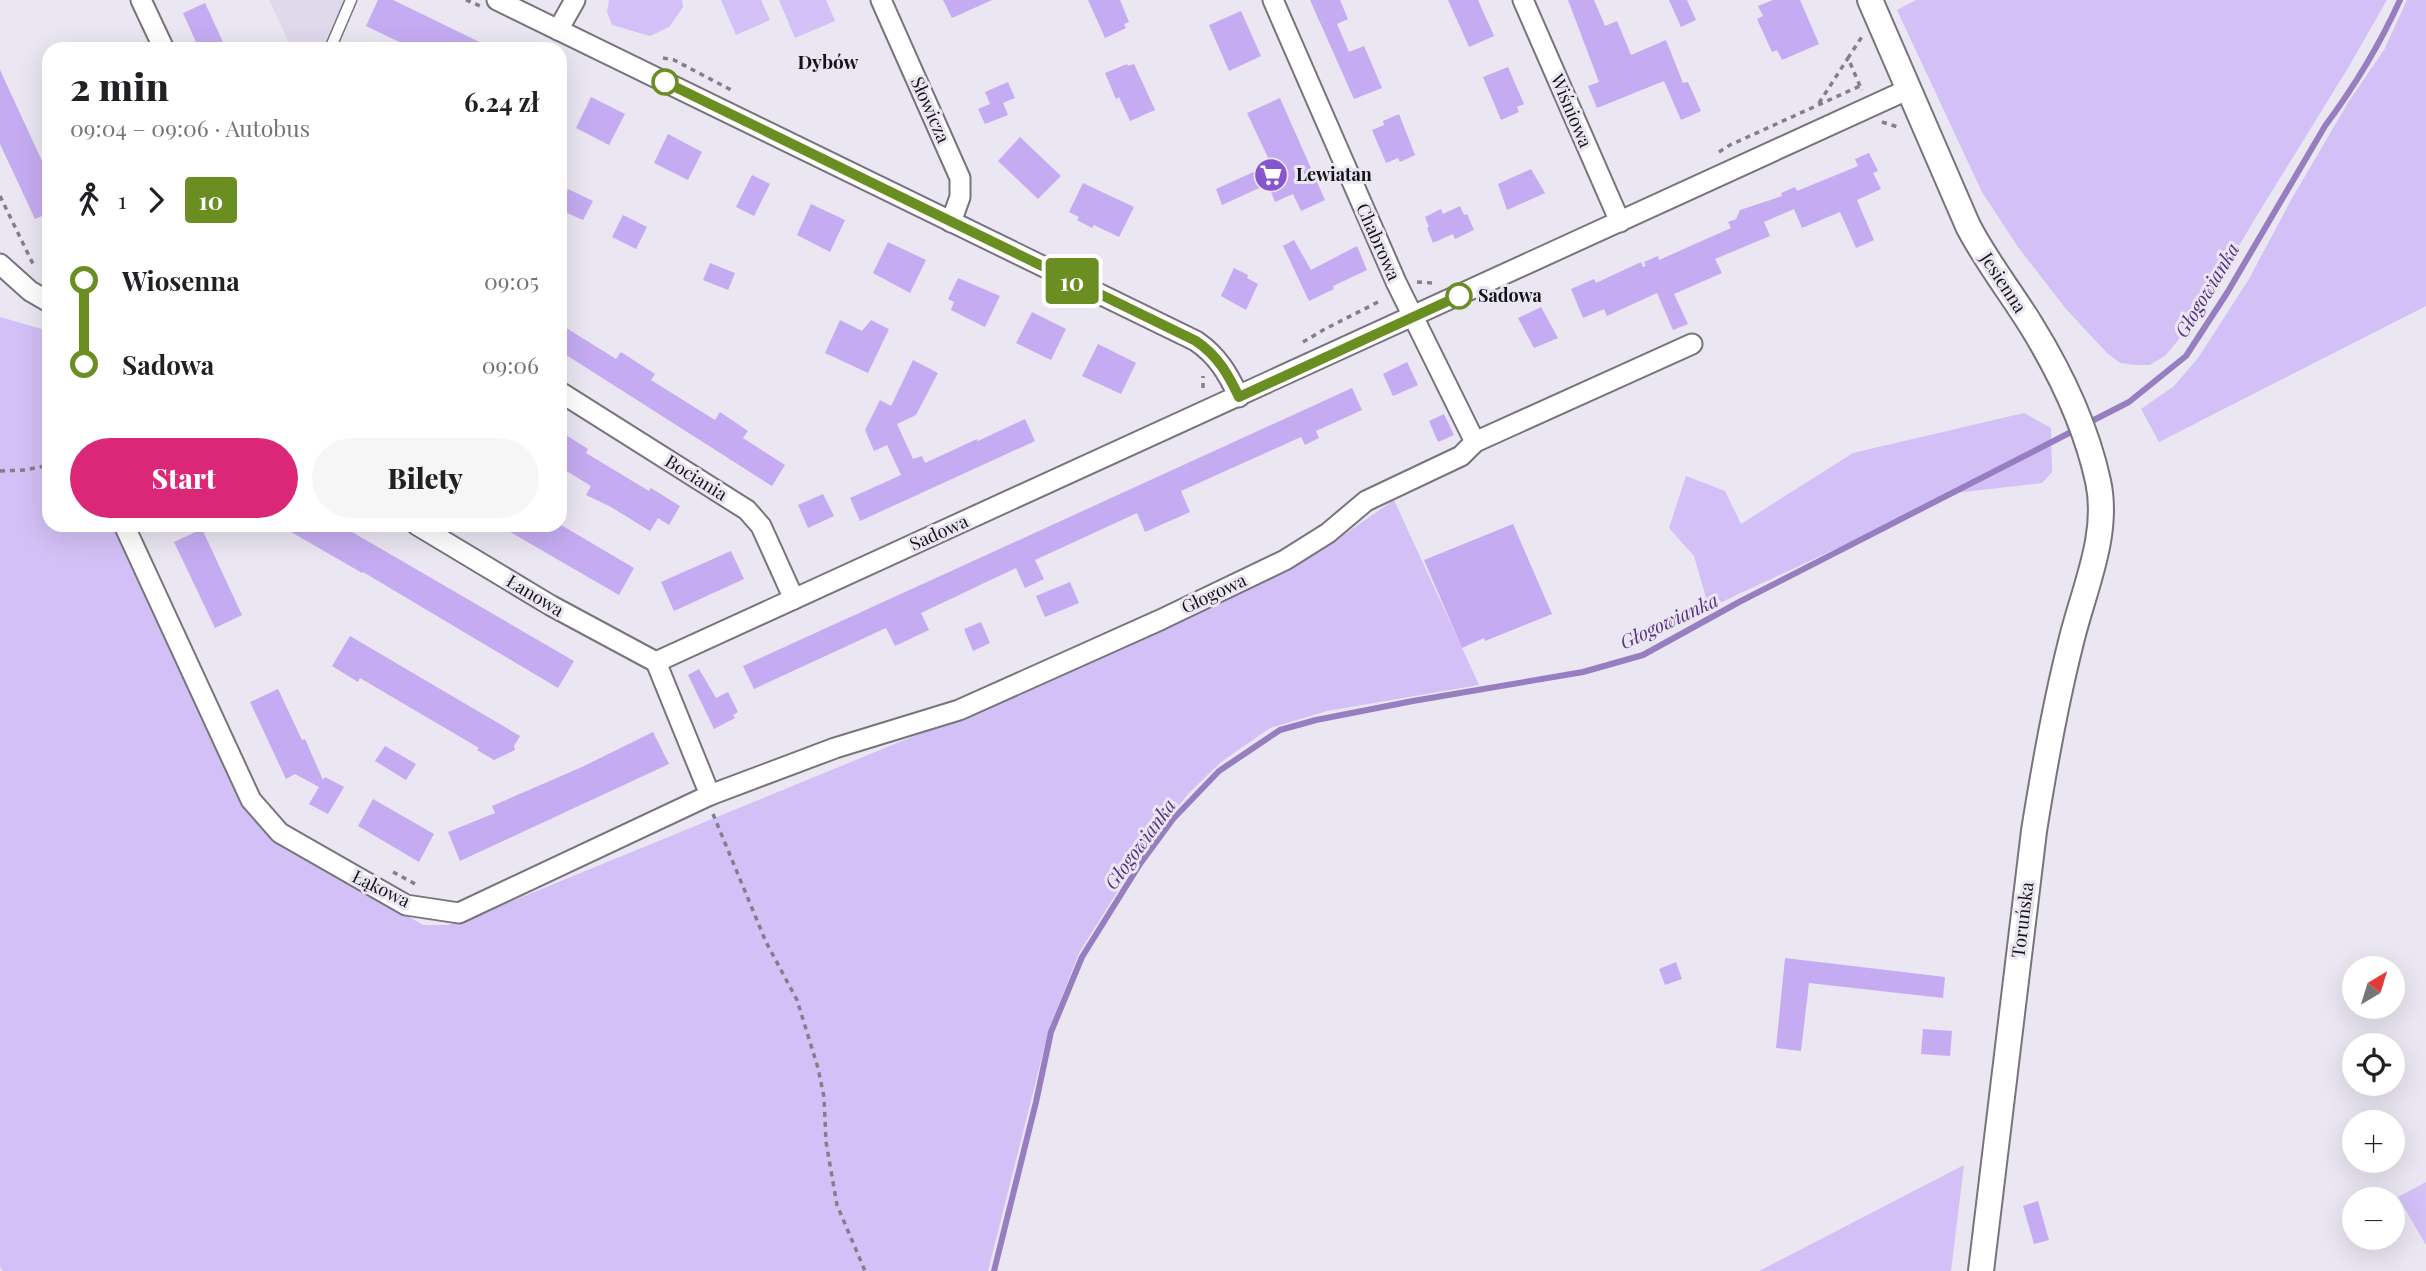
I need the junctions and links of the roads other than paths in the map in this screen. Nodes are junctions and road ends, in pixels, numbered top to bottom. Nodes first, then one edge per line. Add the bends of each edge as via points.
1 (141, 0) edge
2 (351, 0) edge
3 (497, 0) edge
4 (575, 0) edge
5 (881, 0) edge
6 (1273, 0) edge
7 (1522, 0) edge
8 (1870, 0) edge
9 (558, 30) junction
10 (161, 42) edge
11 (333, 42) edge
12 (1909, 89) junction
13 (951, 222) junction
14 (1620, 222) junction
15 (0, 264) edge
16 (42, 298) edge
17 (1412, 317) junction
18 (1692, 344) dead end
19 (567, 396) edge
20 (1239, 397) junction
21 (1475, 442) junction
22 (127, 532) edge
23 (428, 532) edge
24 (2090, 573) joint
25 (794, 599) junction
26 (656, 662) junction
27 (710, 795) junction
28 (1981, 1271) edge

1 - 10 street
2 - 11 lane
3 - 9 street
4 - 9 street
5 - 13 street, Słowicza via 960,178 960,197
6 - 17 street, Chabrowa
7 - 14 street, Wiśniowa
8 - 12 street, Jesienna
9 - 13 street
12 - 14 street, Sadowa
12 - 24 street, Jesienna via 1968,226 2041,342 2075,410 2099,482 2101,508
13 - 20 street via 1196,341 1213,352
14 - 17 street, Sadowa
15 - 16 street
17 - 20 street, Sadowa
17 - 21 street, Chabrowa
18 - 21 street, Głogowa
19 - 25 street, Bociania via 747,510 761,526
20 - 25 street, Sadowa
21 - 27 street, Głogowa via 1461,456 1366,501 1285,560 1160,620 959,710 835,748
22 - 27 street, Łąkowa via 251,800 280,833 406,905 459,913
23 - 26 street, Łanowa
24 - 28 street, Toruńska via 2045,760
25 - 26 street, Sadowa
26 - 27 street

